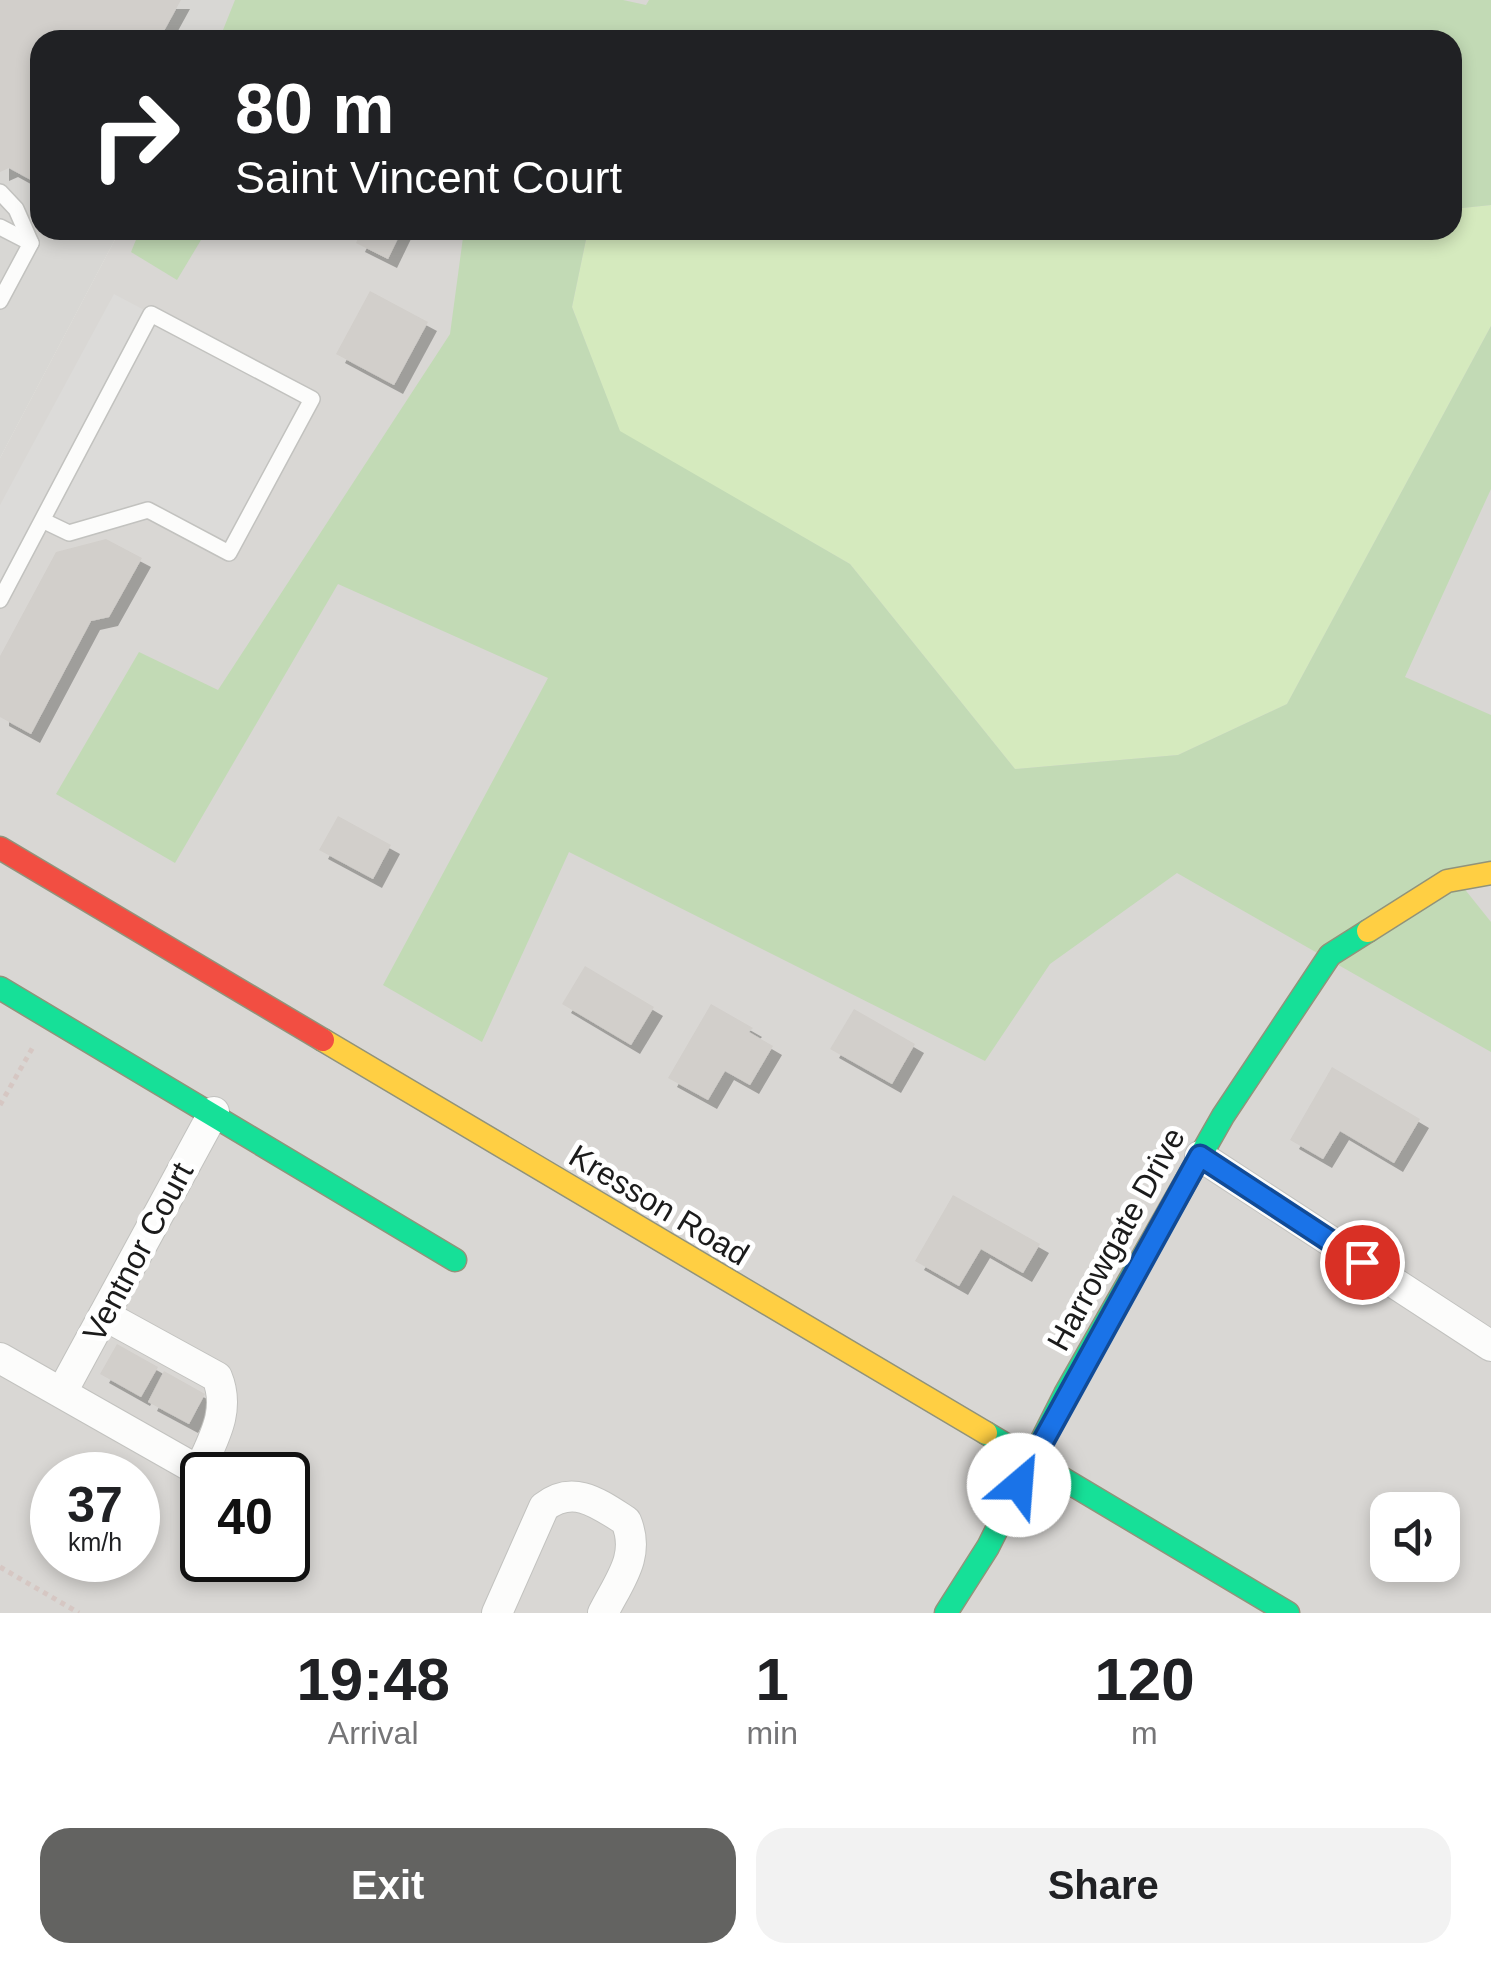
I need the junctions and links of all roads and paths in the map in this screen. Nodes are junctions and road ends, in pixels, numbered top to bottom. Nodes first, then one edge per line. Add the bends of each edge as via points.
1 (0, 192) edge
2 (0, 227) edge
3 (31, 243) junction
4 (0, 300) edge
5 (44, 521) junction
6 (0, 600) edge
7 (0, 848) edge
8 (1491, 873) edge
9 (0, 988) edge
10 (50, 1017) junction
11 (0, 1105) edge
12 (214, 1112) junction
13 (1200, 1156) junction
14 (455, 1260) dead end
15 (104, 1315) junction
16 (1491, 1346) edge
17 (0, 1358) edge
18 (62, 1392) junction
19 (1030, 1463) junction
20 (0, 1566) edge
21 (79, 1613) edge
22 (496, 1613) edge
23 (603, 1613) edge
24 (946, 1613) edge
25 (1288, 1613) edge

1 - 3 lane
2 - 3 lane
3 - 4 lane
5 - 5 lane via 151,314 312,400 229,553 148,510 69,534
5 - 6 lane
7 - 19 street, Kresson Road
8 - 13 street, Harrowgate Drive via 1447,881 1330,955
9 - 10 street
10 - 11 path
10 - 12 street
12 - 14 street
12 - 15 street, Ventnor Court
13 - 16 street
13 - 19 street, Harrowgate Drive
15 - 18 street, Ventnor Court
15 - 18 street via 217,1377 224,1394 221,1423 199,1470
17 - 18 street
19 - 24 street, Harrowgate Drive
19 - 25 street, Kresson Road
20 - 21 path
22 - 23 street via 544,1506 572,1494 626,1520 633,1537 634,1554

